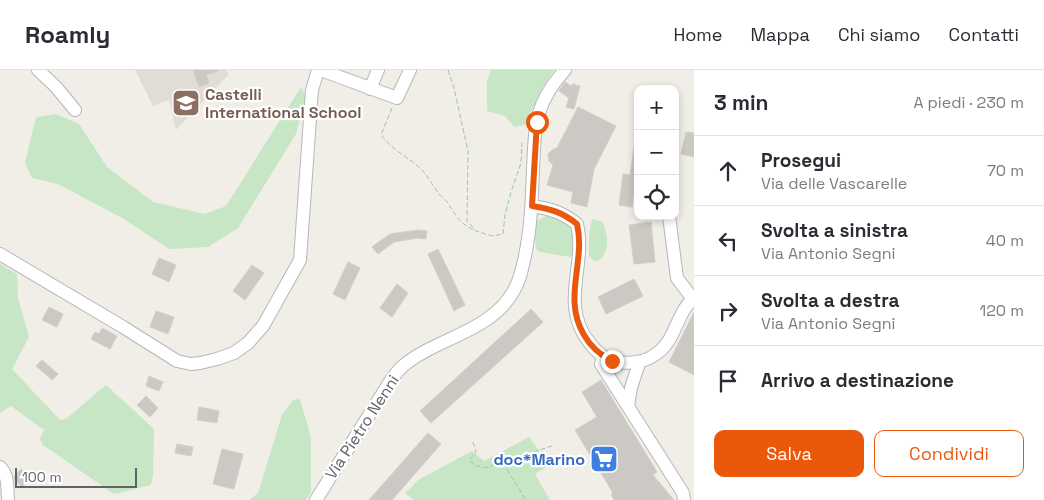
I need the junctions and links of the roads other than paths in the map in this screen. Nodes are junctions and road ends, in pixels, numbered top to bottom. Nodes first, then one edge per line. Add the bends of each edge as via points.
1 (38, 70) edge
2 (320, 70) edge
3 (378, 70) edge
4 (410, 70) edge
5 (565, 70) edge
6 (370, 89) junction
7 (75, 110) dead end
8 (532, 206) junction
9 (670, 220) edge
10 (0, 254) edge
11 (694, 298) edge
12 (603, 356) junction
13 (640, 363) junction
14 (632, 384) junction
15 (617, 389) junction
16 (628, 406) junction
17 (0, 467) edge
18 (8, 500) edge
19 (316, 500) edge
20 (684, 500) edge

1 - 7 street
2 - 6 street
2 - 10 street via 312,90 300,260 263,326 242,348 209,362 191,364 176,361
3 - 6 street
4 - 6 street via 396,98
5 - 8 street, Via Pietro Nenni via 552,85 538,114
8 - 12 street via 551,209 577,224 579,243 574,306 579,326 594,349
8 - 19 street, Via Pietro Nenni via 520,278 502,307 403,366 390,380
9 - 11 street via 677,278
11 - 13 street via 683,309 667,344
12 - 13 street via 617,362
12 - 15 street via 601,364
13 - 14 street
14 - 15 street via 624,390
14 - 16 street
15 - 16 street
16 - 20 street via 683,493
17 - 18 street via 6,479

